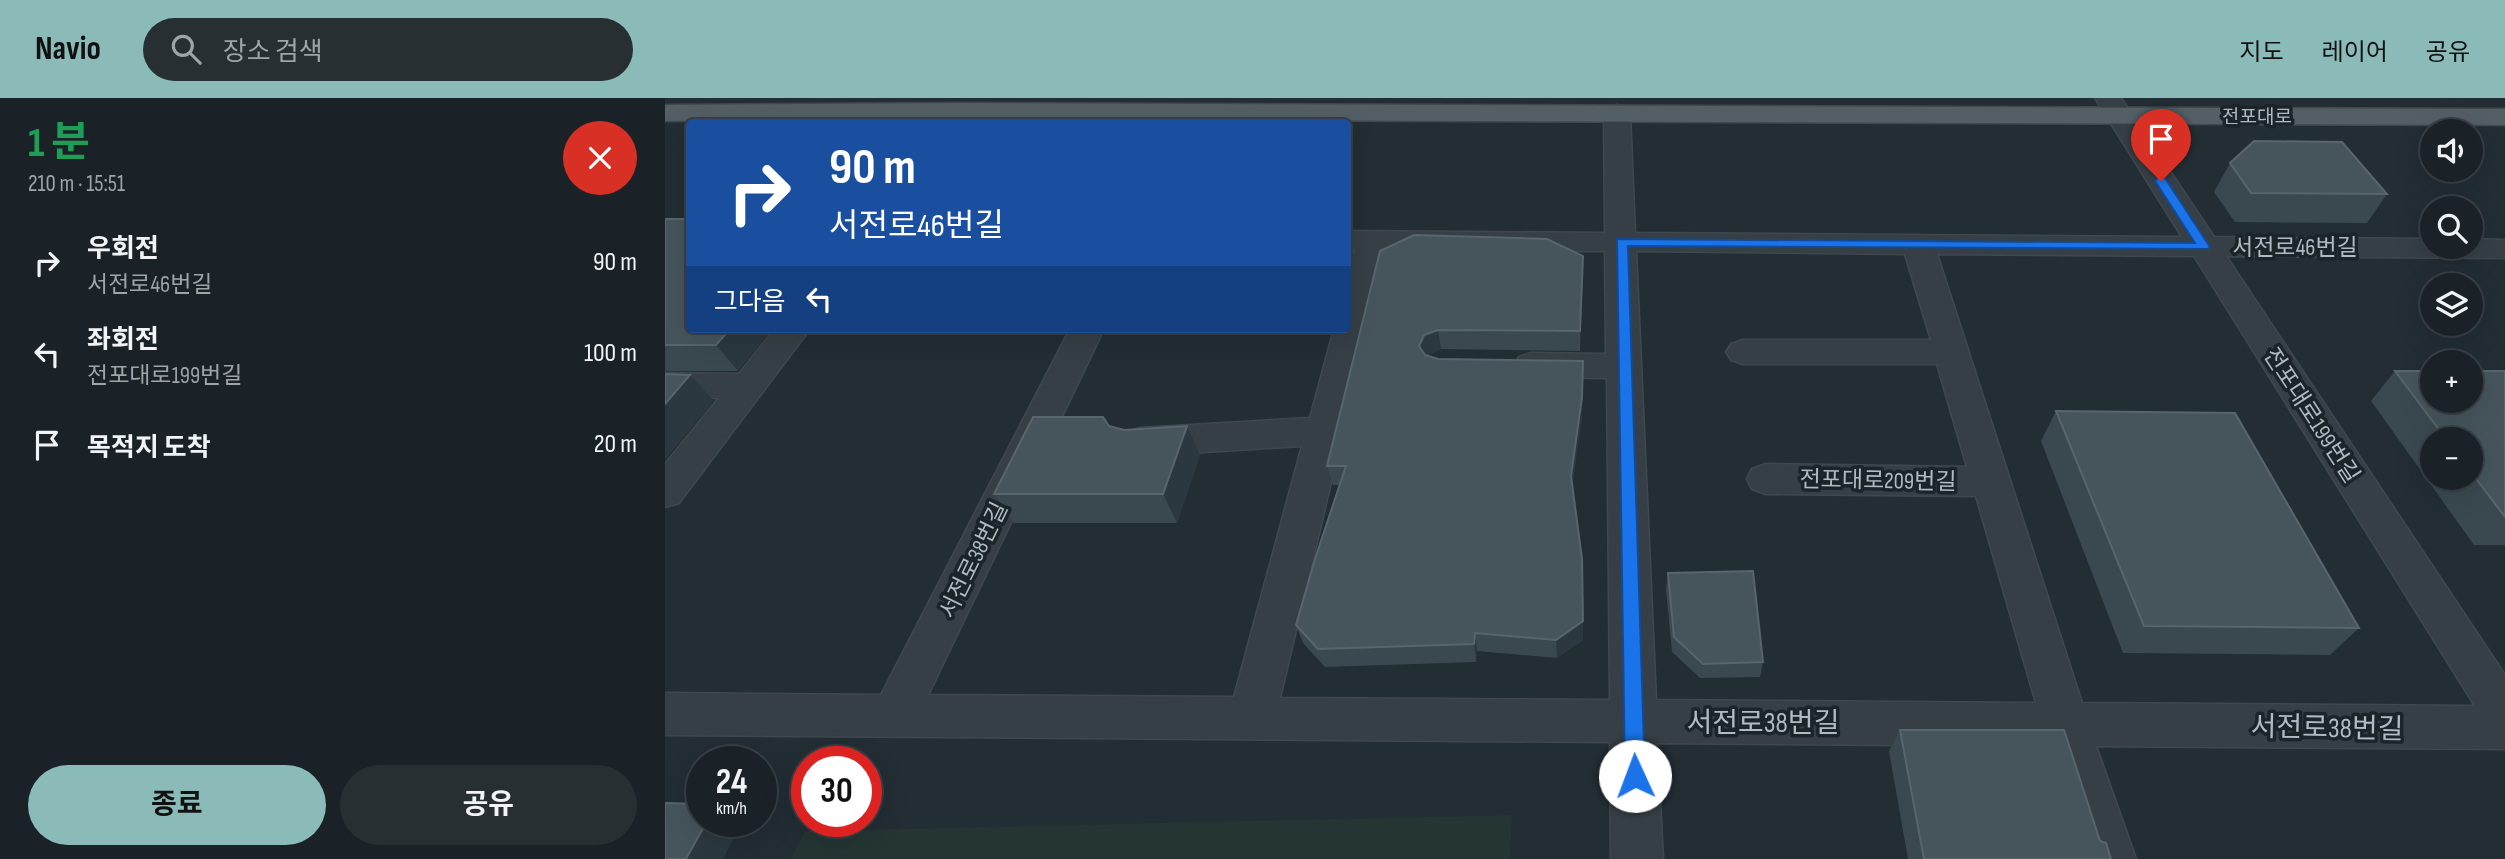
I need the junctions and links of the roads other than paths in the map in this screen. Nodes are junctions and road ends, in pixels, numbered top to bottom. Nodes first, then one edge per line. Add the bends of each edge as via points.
1 (2113, 107) edge
2 (665, 113) edge
3 (1618, 113) junction
4 (959, 117) edge
5 (2505, 117) edge
6 (1360, 240) edge
7 (1621, 242) junction
8 (1918, 244) junction
9 (2203, 247) junction
10 (2505, 249) edge
11 (1351, 288) edge
12 (790, 333) edge
13 (1085, 333) edge
14 (1342, 333) edge
15 (1743, 352) dead end
16 (1951, 352) junction
17 (1493, 364) edge
18 (1624, 366) junction
19 (665, 385) edge
20 (749, 386) junction
21 (1324, 431) junction
22 (1138, 443) edge
23 (1766, 479) dead end
24 (1990, 482) junction
25 (665, 492) edge
26 (665, 714) edge
27 (2505, 714) edge
28 (895, 716) junction
29 (1252, 718) junction
30 (1634, 721) junction
31 (2065, 724) junction
32 (2505, 728) edge
33 (1637, 859) edge
34 (2110, 859) edge

1 - 3 main road, 전포대로
1 - 5 main road, 전포대로
1 - 9 street, 전포대로199번길
2 - 4 main road, 전포대로
3 - 4 main road, 전포대로
3 - 7 street
6 - 7 street, 서전로46번길
6 - 11 street
7 - 8 street, 서전로46번길
7 - 18 street
8 - 9 street, 서전로46번길
8 - 16 street
9 - 10 street, 서전로46번길
9 - 27 street, 전포대로199번길
12 - 20 street
13 - 28 street, 서전로38번길
14 - 21 street
15 - 16 street
16 - 24 street
17 - 18 street
18 - 30 street
19 - 20 street
20 - 25 street
21 - 22 street
21 - 29 street
23 - 24 street, 전포대로209번길
24 - 31 street
26 - 28 street, 서전로38번길
28 - 29 street, 서전로38번길
29 - 30 street, 서전로38번길
30 - 31 street, 서전로38번길
30 - 33 street
31 - 32 street, 서전로38번길
31 - 34 street

